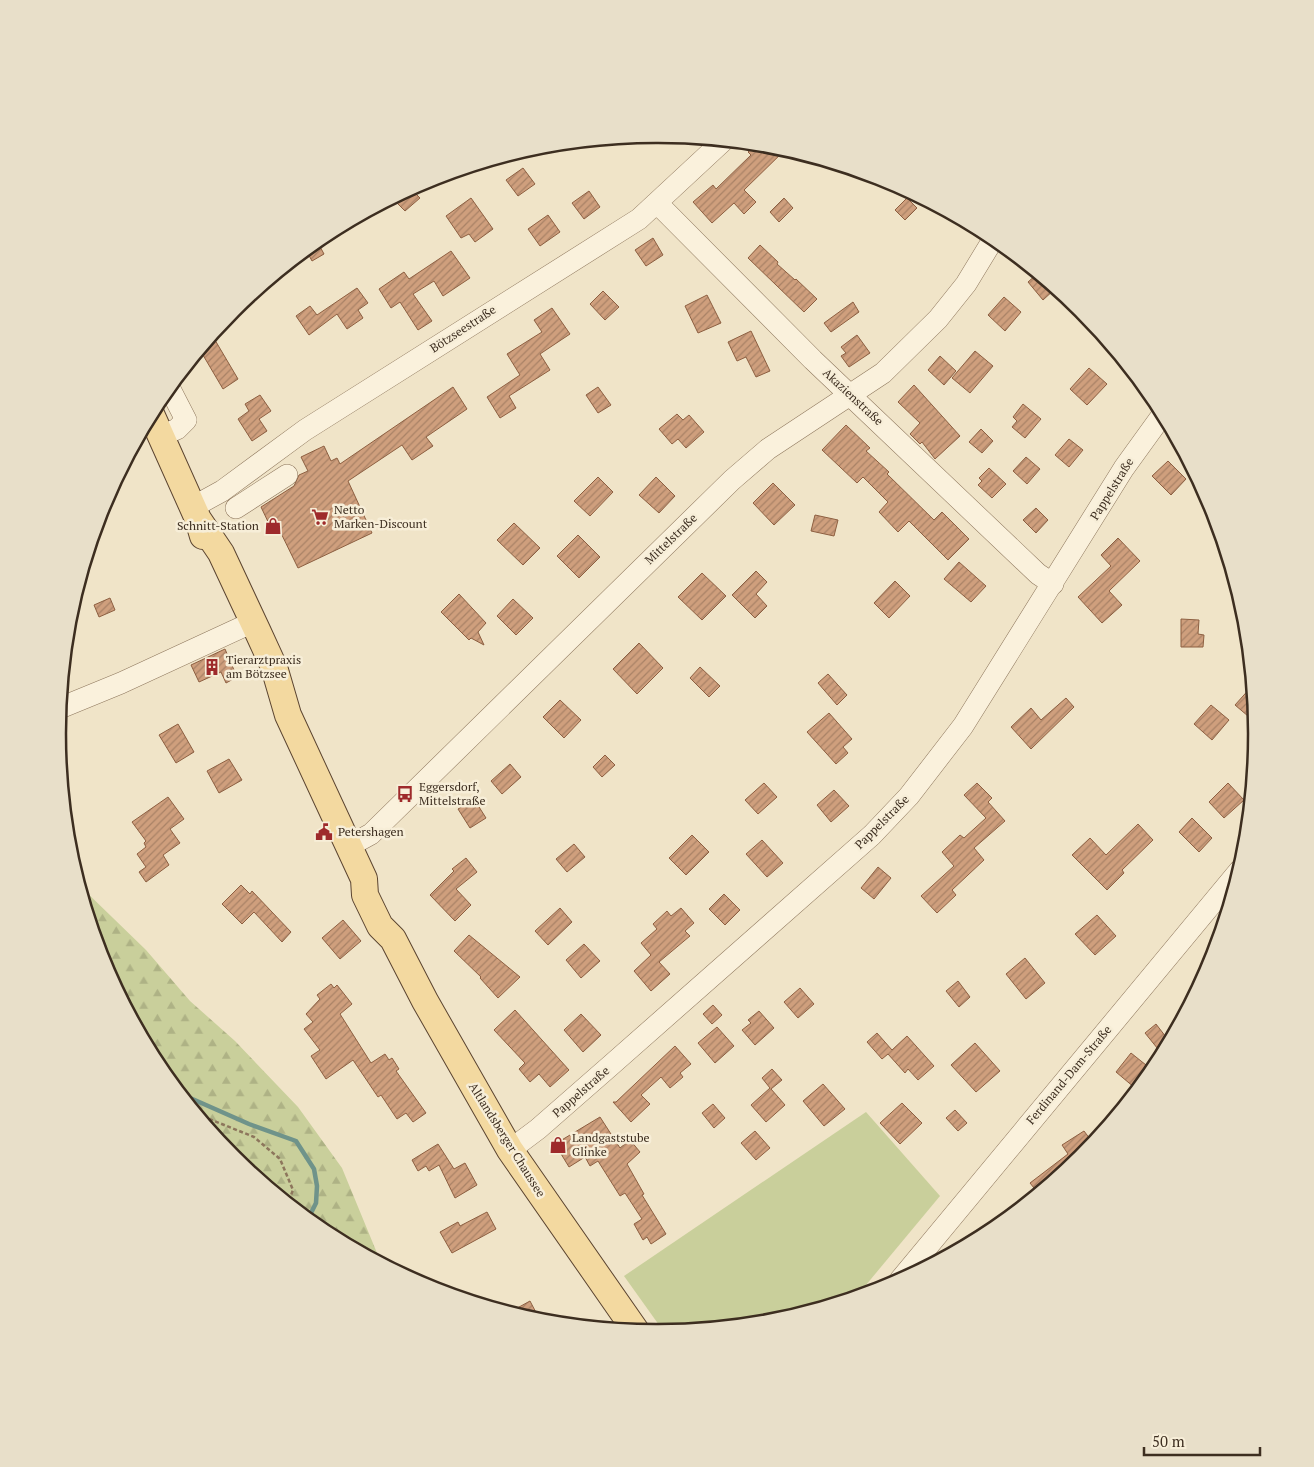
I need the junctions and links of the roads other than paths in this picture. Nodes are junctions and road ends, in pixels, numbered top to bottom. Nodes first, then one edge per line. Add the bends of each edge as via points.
1 (717, 146) edge
2 (658, 204) junction
3 (990, 245) edge
4 (174, 394) edge
5 (850, 395) junction
6 (1158, 420) edge
7 (156, 425) edge
8 (287, 475) dead end
9 (236, 508) dead end
10 (196, 513) junction
11 (1053, 584) junction
12 (247, 625) junction
13 (67, 705) edge
14 (348, 846) junction
15 (1229, 884) edge
16 (510, 1150) junction
17 (912, 1266) edge
18 (631, 1323) edge

1 - 2 street, Bötzseestraße
2 - 5 street, Akazienstraße
2 - 10 street, Bötzseestraße via 305,430
3 - 5 street, Mittelstraße via 966,284 933,325 883,373
4 - 7 street via 186,420 177,429
5 - 11 street, Akazienstraße via 1038,574
5 - 14 street, Mittelstraße via 768,449 732,480 371,834
6 - 11 street, Pappelstraße via 1124,468
7 - 10 main road, Altlandsberger Chaussee
8 - 9 street
10 - 12 main road, Altlandsberger Chaussee via 221,553
11 - 16 street, Pappelstraße via 963,726 890,817 610,1066
12 - 13 street
12 - 14 main road, Altlandsberger Chaussee via 274,667 288,715
14 - 16 main road, Altlandsberger Chaussee via 364,879 376,890 385,906 393,939 428,1007
15 - 17 street, Ferdinand-Dam-Straße
16 - 18 main road, Altlandsberger Chaussee

